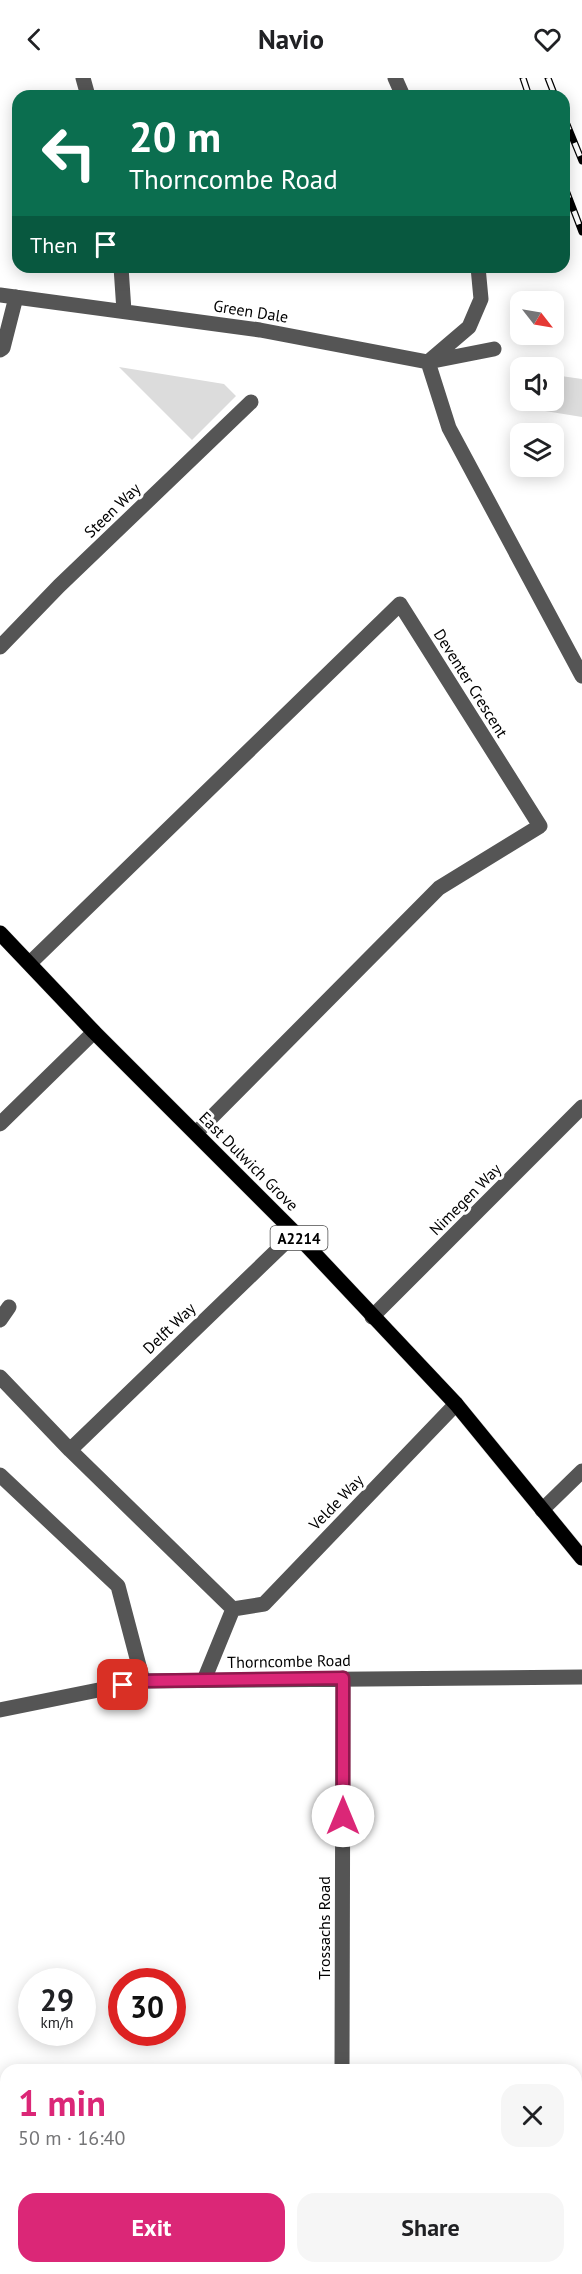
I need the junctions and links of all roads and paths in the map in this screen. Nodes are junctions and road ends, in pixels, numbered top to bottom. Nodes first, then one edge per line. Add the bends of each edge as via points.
1 (121, 273) edge
2 (479, 273) edge
3 (0, 295) edge
4 (16, 297) junction
5 (124, 311) junction
6 (0, 350) edge
7 (494, 350) dead end
8 (428, 362) junction
9 (251, 402) dead end
10 (0, 647) edge
11 (582, 676) edge
12 (0, 933) edge
13 (30, 963) junction
14 (94, 1032) junction
15 (582, 1107) edge
16 (0, 1124) edge
17 (196, 1133) junction
18 (295, 1233) junction
19 (372, 1317) junction
20 (0, 1377) edge
21 (456, 1404) junction
22 (70, 1450) junction
23 (582, 1471) edge
24 (0, 1475) edge
25 (542, 1510) junction
26 (582, 1558) edge
27 (234, 1609) junction
28 (582, 1677) edge
29 (343, 1678) junction
30 (204, 1680) junction
31 (143, 1681) junction
32 (0, 1710) edge
33 (342, 2064) edge

1 - 5 street
2 - 8 street via 481,299 469,327
3 - 4 street, Green Dale
4 - 5 street, Green Dale
4 - 6 street
5 - 8 street, Green Dale via 260,330
7 - 8 street, Green Dale
8 - 11 street via 450,428
9 - 10 street, Steen Way
12 - 13 main road, East Dulwich Grove / A2214
13 - 14 main road, East Dulwich Grove / A2214
13 - 17 street, Deventer Crescent via 400,604 540,826 439,888
14 - 16 street
14 - 17 main road, East Dulwich Grove / A2214
15 - 19 street, Nimegen Way
17 - 18 main road, East Dulwich Grove / A2214
18 - 19 main road, East Dulwich Grove / A2214
18 - 22 street, Delft Way
19 - 21 main road, East Dulwich Grove / A2214
20 - 22 street
21 - 25 main road, East Dulwich Grove / A2214
21 - 27 street, Velde Way via 264,1604
22 - 27 street
23 - 25 street
24 - 31 street via 118,1586
25 - 26 main road, East Dulwich Grove / A2214
27 - 30 street
28 - 29 street, Thorncombe Road
29 - 30 street, Thorncombe Road
29 - 33 street, Trossachs Road
30 - 31 street, Thorncombe Road
31 - 32 street, Thorncombe Road

